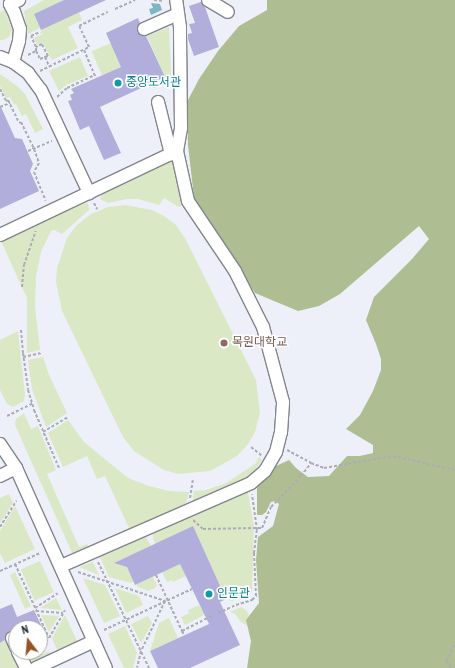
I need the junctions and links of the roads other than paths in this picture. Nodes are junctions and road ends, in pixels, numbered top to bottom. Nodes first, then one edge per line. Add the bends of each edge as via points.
1 (19, 0) edge
2 (208, 0) edge
3 (173, 1) edge
4 (228, 12) dead end
5 (178, 14) junction
6 (144, 29) dead end
7 (0, 57) edge
8 (13, 62) junction
9 (158, 102) dead end
10 (174, 152) junction
11 (89, 193) junction
12 (0, 235) edge
13 (0, 444) edge
14 (16, 468) junction
15 (0, 476) edge
16 (61, 566) junction
17 (94, 641) junction
18 (36, 668) edge
19 (106, 668) edge

1 - 8 lane via 10,4 20,29
2 - 4 lane
3 - 5 lane
5 - 6 lane
5 - 10 lane via 181,128
7 - 8 lane
8 - 11 lane via 28,73 41,90
9 - 10 lane
10 - 11 lane
10 - 16 lane via 188,201 214,237 251,299 263,327 282,402 281,432 276,452 265,470 251,483
11 - 12 lane
13 - 14 lane
14 - 15 lane
14 - 16 lane
16 - 17 lane
17 - 18 lane
17 - 19 lane

